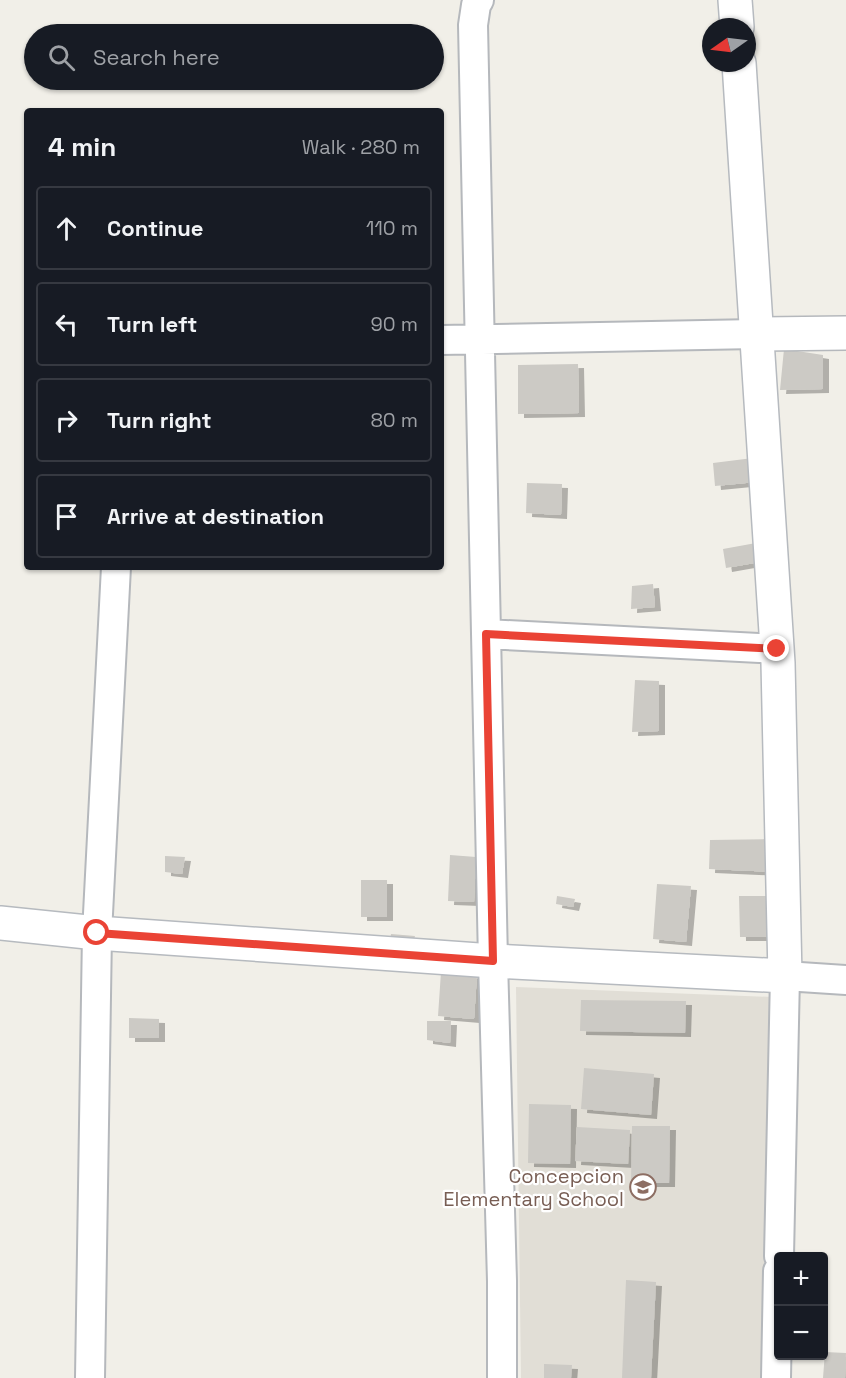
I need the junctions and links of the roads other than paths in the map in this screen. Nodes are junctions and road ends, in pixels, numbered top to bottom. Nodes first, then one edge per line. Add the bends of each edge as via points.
1 (479, 0) edge
2 (735, 0) edge
3 (736, 18) edge
4 (740, 72) edge
5 (846, 333) edge
6 (756, 334) junction
7 (479, 339) junction
8 (444, 340) edge
9 (116, 570) edge
10 (486, 634) junction
11 (777, 649) junction
12 (0, 923) edge
13 (97, 933) junction
14 (493, 961) junction
15 (785, 976) junction
16 (846, 980) edge
17 (779, 1252) edge
18 (777, 1306) edge
19 (90, 1378) edge
20 (502, 1378) edge
21 (776, 1378) edge

1 - 7 street via 473,25
2 - 3 main road
4 - 6 main road
5 - 6 main road
6 - 7 street
6 - 11 main road
7 - 8 street
7 - 10 street
9 - 13 street
10 - 11 street
10 - 14 street
11 - 15 main road
12 - 13 main road
13 - 14 main road
13 - 19 street
14 - 15 main road
14 - 20 street
15 - 16 street
15 - 17 street
18 - 21 street

